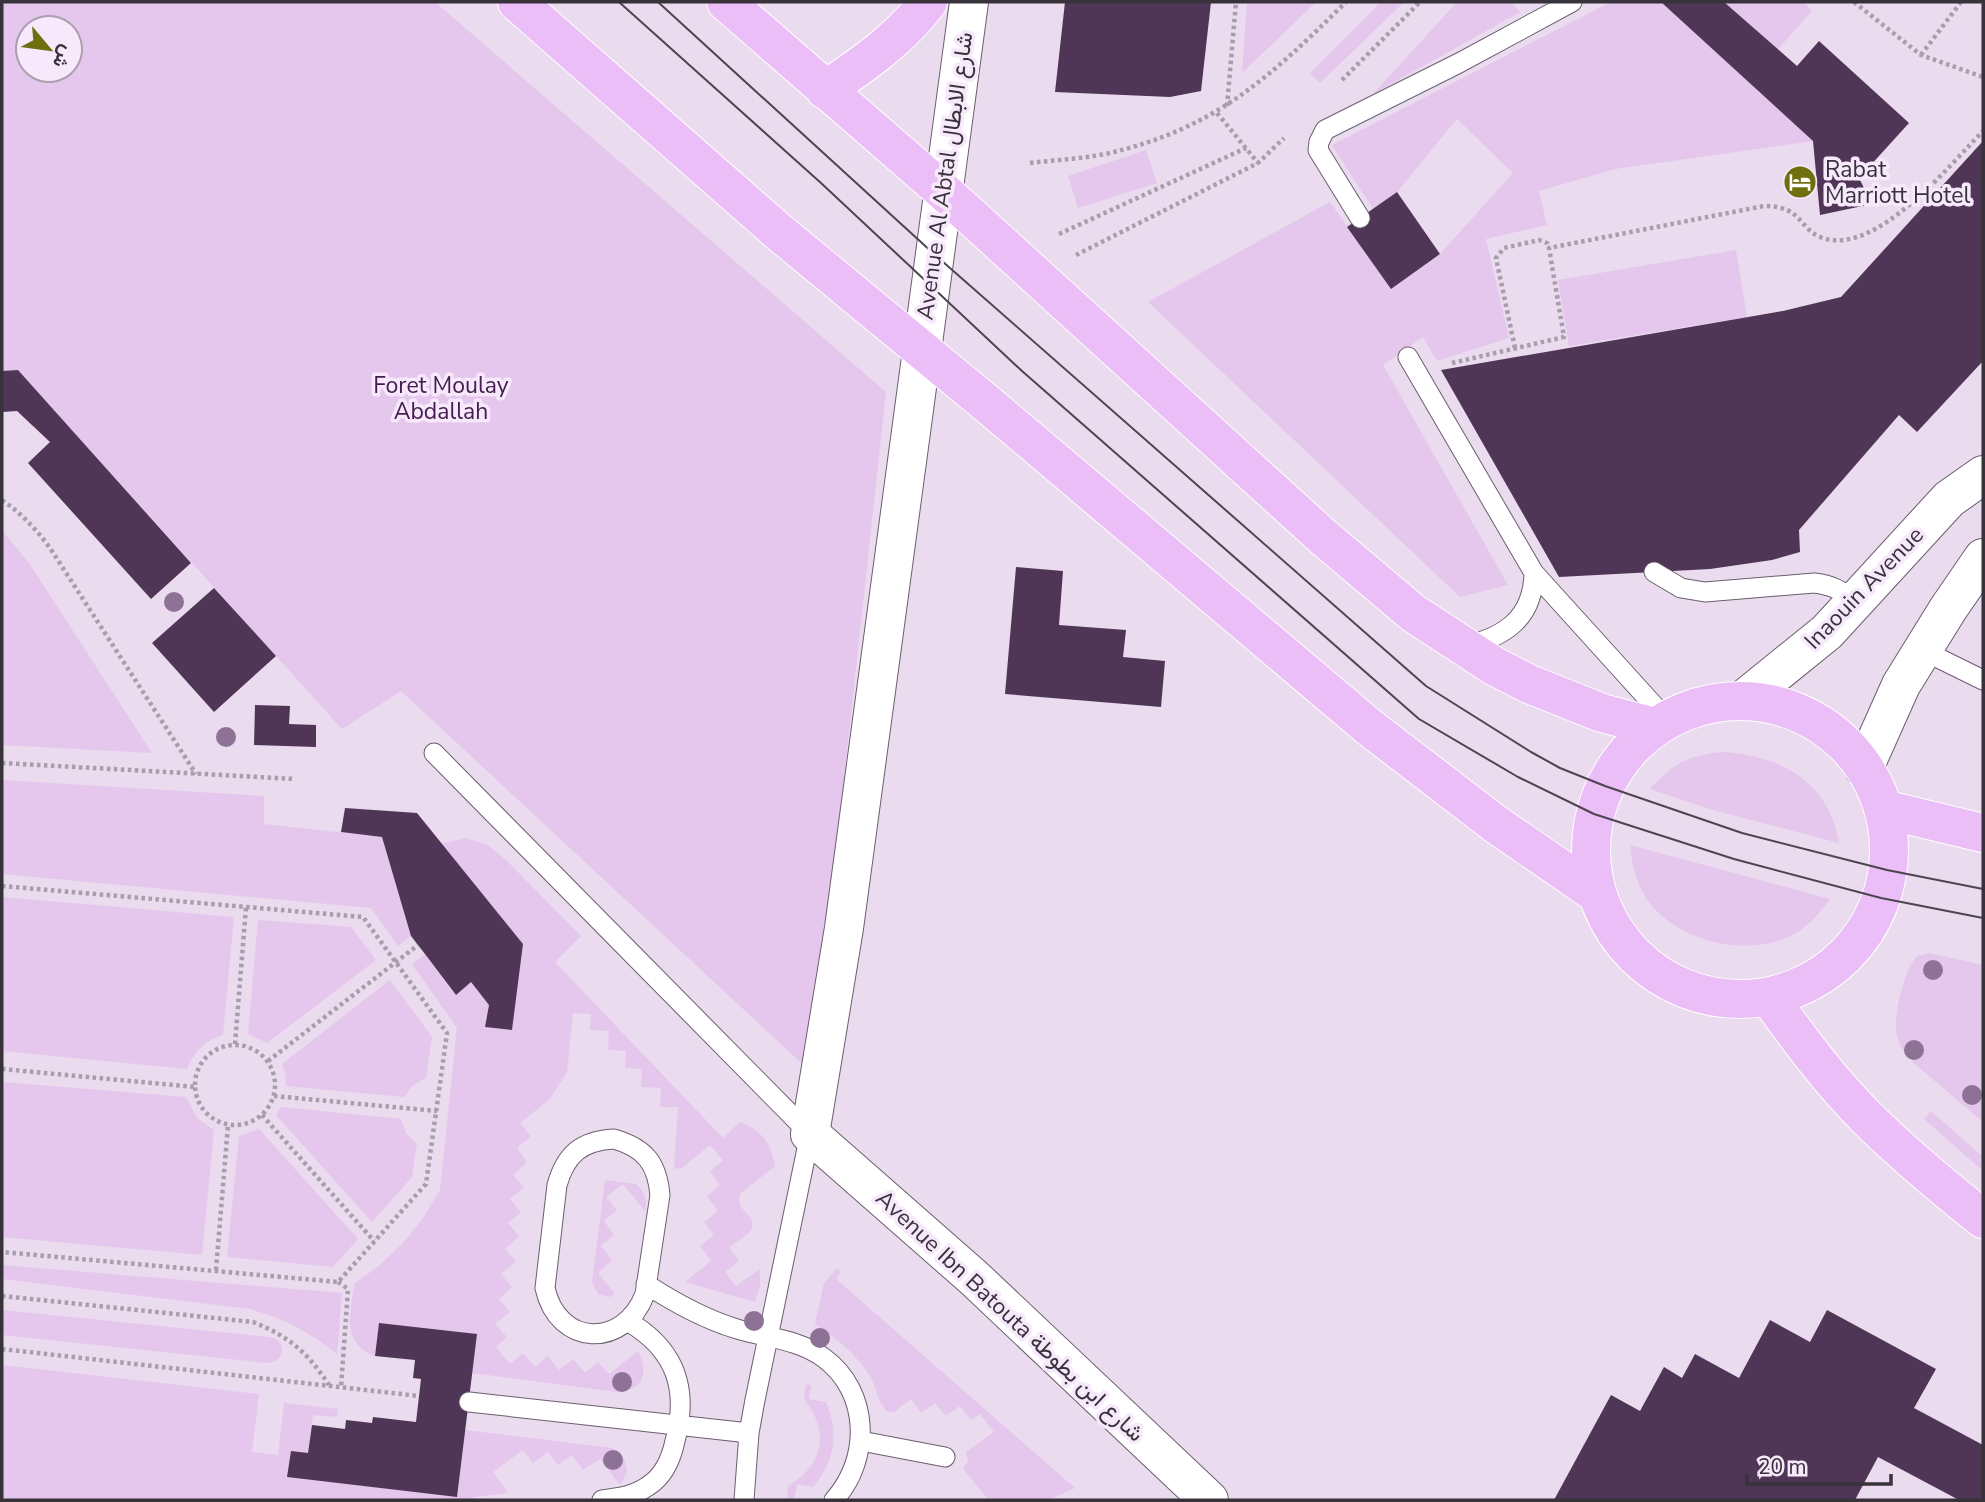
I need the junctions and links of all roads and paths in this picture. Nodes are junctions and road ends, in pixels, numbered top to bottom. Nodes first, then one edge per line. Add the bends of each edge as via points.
1 (517, 2) edge
2 (726, 2) edge
3 (928, 2) edge
4 (969, 2) edge
5 (1236, 2) edge
6 (1346, 2) edge
7 (1420, 2) edge
8 (1572, 2) edge
9 (1854, 2) edge
10 (1961, 2) edge
11 (1921, 55) junction
12 (1983, 77) edge
13 (1341, 81) dead end
14 (825, 90) junction
15 (1227, 106) junction
16 (1217, 113) junction
17 (1292, 131) dead end
18 (1983, 131) edge
19 (1246, 148) junction
20 (1030, 163) dead end
21 (1258, 163) junction
22 (943, 191) junction
23 (1360, 218) dead end
24 (1059, 234) dead end
25 (1549, 248) junction
26 (1073, 257) dead end
27 (1515, 348) junction
28 (921, 350) junction
29 (1408, 357) dead end
30 (1442, 365) dead end
31 (1983, 475) edge
32 (2, 500) edge
33 (1983, 558) edge
34 (1654, 572) dead end
35 (1534, 573) junction
36 (1855, 603) junction
37 (1462, 646) junction
38 (1922, 650) junction
39 (1983, 680) edge
40 (1744, 700) junction
41 (1661, 724) junction
42 (434, 753) dead end
43 (2, 763) edge
44 (1864, 768) junction
45 (196, 774) junction
46 (295, 779) dead end
47 (1883, 809) junction
48 (1983, 833) edge
49 (2, 886) edge
50 (1597, 894) junction
51 (246, 907) junction
52 (418, 946) dead end
53 (396, 962) junction
54 (1769, 997) junction
55 (235, 1044) junction
56 (268, 1060) junction
57 (2, 1069) edge
58 (195, 1087) junction
59 (274, 1096) junction
60 (437, 1111) junction
61 (262, 1115) junction
62 (228, 1125) junction
63 (810, 1134) junction
64 (1983, 1219) edge
65 (374, 1241) junction
66 (2, 1252) edge
67 (216, 1270) junction
68 (338, 1282) junction
69 (646, 1284) junction
70 (2, 1296) edge
71 (629, 1322) junction
72 (768, 1337) junction
73 (2, 1349) edge
74 (330, 1386) junction
75 (341, 1387) junction
76 (419, 1396) dead end
77 (469, 1402) dead end
78 (679, 1425) junction
79 (750, 1433) junction
80 (861, 1441) junction
81 (945, 1458) dead end
82 (602, 1500) edge
83 (744, 1500) edge
84 (834, 1500) edge
85 (1209, 1500) edge

1 - 28 main road
2 - 14 main road
3 - 14 main road via 887,47
4 - 22 street, Avenue Al Abtal شارع الابطال
5 - 15 path
6 - 15 path via 1273,72
7 - 13 path
8 - 23 lane via 1325,130 1318,150
9 - 11 path
10 - 11 path
11 - 12 path
14 - 22 main road
15 - 16 path
16 - 19 path
16 - 20 path via 1138,145
17 - 21 path
18 - 25 path via 1909,206 1879,229 1841,240 1820,237 1789,210 1764,206
19 - 21 path
19 - 24 path
21 - 26 path
22 - 28 street, Avenue Al Abtal شارع الابطال
22 - 37 main road via 1331,544 1413,613
25 - 27 path via 1564,337
25 - 27 path via 1539,240 1504,248 1496,258
27 - 30 path
28 - 50 main road via 1369,727 1493,823
28 - 63 street, Avenue Al Abtal شارع الابطال via 844,928
29 - 35 lane
31 - 36 street, Inaouin Avenue via 1948,499
32 - 45 path via 36,528
33 - 38 street
34 - 36 lane via 1681,588 1705,592 1824,584
35 - 37 lane via 1534,592 1518,619 1502,633
35 - 41 lane
36 - 40 street, Inaouin Avenue
37 - 41 main road via 1560,698 1602,713
38 - 39 lane
38 - 44 street
40 - 41 main road via 1683,712
40 - 44 main road via 1805,715 1831,732
41 - 50 main road via 1619,763 1594,814 1592,867
42 - 63 lane
43 - 45 path
44 - 47 main road
45 - 46 path
47 - 48 main road
47 - 54 main road via 1887,870 1868,926 1849,952 1825,972 1798,988
49 - 51 path
50 - 54 main road via 1627,949 1650,970 1707,996 1737,1000
51 - 53 path via 363,917
51 - 55 path
52 - 53 path
53 - 56 path
53 - 60 path via 447,1033
54 - 64 main road via 1817,1063 1866,1117
55 - 56 path via 259,1051
55 - 58 path via 206,1058
56 - 59 path via 274,1071
57 - 58 path
58 - 62 path via 202,1108
59 - 60 path
59 - 61 path
60 - 65 path via 426,1184
61 - 62 path via 252,1122
61 - 65 path
62 - 67 path
63 - 72 lane
63 - 85 street, Avenue Ibn Batouta شارع ابن بطوطة via 974,1278
65 - 68 path
66 - 67 path
67 - 68 path
68 - 75 path via 348,1289
69 - 71 lane via 639,1309
69 - 71 lane via 659,1179 643,1152 629,1143 598,1140 570,1156 561,1169 545,1288 557,1318 569,1327 600,1334
69 - 72 lane via 705,1318
70 - 74 path via 253,1322 298,1346
71 - 78 lane via 646,1332 672,1364 681,1402
72 - 79 lane
72 - 80 lane via 808,1348 838,1371 856,1404
73 - 74 path
74 - 75 path
75 - 76 path
77 - 78 lane
78 - 79 lane
78 - 82 lane via 673,1452 658,1478 634,1494
79 - 83 lane
80 - 81 lane
80 - 84 lane via 853,1471

